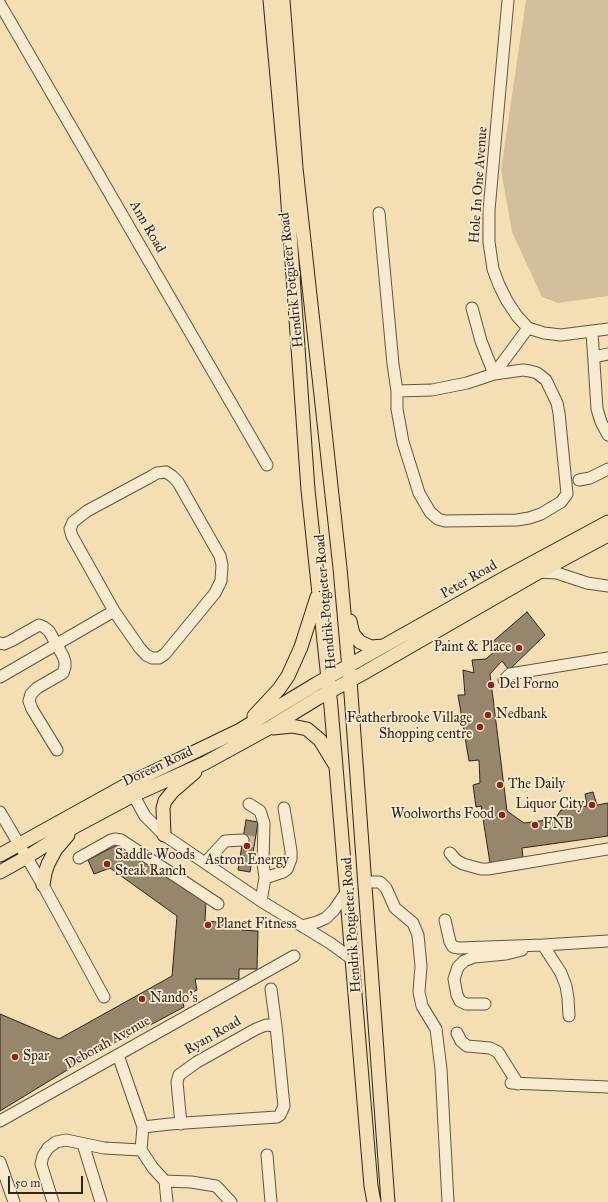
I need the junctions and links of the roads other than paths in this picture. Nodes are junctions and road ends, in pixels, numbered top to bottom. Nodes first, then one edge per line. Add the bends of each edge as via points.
1 (270, 0) edge
2 (283, 0) edge
3 (508, 0) edge
4 (0, 4) edge
5 (379, 213) dead end
6 (472, 308) dead end
7 (528, 328) junction
8 (608, 329) edge
9 (592, 332) junction
10 (608, 354) edge
11 (594, 357) junction
12 (494, 374) junction
13 (397, 391) junction
14 (608, 435) edge
15 (267, 465) dead end
16 (608, 469) edge
17 (578, 480) dead end
18 (608, 522) edge
19 (608, 535) edge
20 (340, 568) junction
21 (539, 572) junction
22 (608, 586) edge
23 (318, 591) junction
24 (114, 611) junction
25 (0, 643) edge
26 (57, 645) junction
27 (386, 646) junction
28 (608, 658) edge
29 (348, 667) junction
30 (0, 678) edge
31 (328, 678) junction
32 (350, 680) junction
33 (504, 680) dead end
34 (329, 692) junction
35 (269, 728) junction
36 (240, 730) junction
37 (57, 750) dead end
38 (205, 763) junction
39 (336, 766) junction
40 (131, 790) junction
41 (249, 804) dead end
42 (284, 808) dead end
43 (0, 812) edge
44 (74, 827) junction
45 (164, 835) junction
46 (243, 840) tunnel mouth
47 (19, 844) junction
48 (608, 849) edge
49 (450, 853) dead end
50 (0, 855) edge
51 (27, 857) junction
52 (79, 858) dead end
53 (206, 862) junction
54 (0, 872) edge
55 (265, 878) junction
56 (365, 882) junction
57 (43, 885) junction
58 (347, 891) junction
59 (261, 901) junction
60 (218, 904) dead end
61 (445, 920) dead end
62 (302, 926) junction
63 (608, 941) edge
64 (543, 945) junction
65 (529, 946) junction
66 (294, 956) dead end
67 (352, 959) junction
68 (271, 989) dead end
69 (104, 997) dead end
70 (485, 1004) dead end
71 (569, 1016) dead end
72 (276, 1026) junction
73 (457, 1033) dead end
74 (118, 1055) junction
75 (608, 1088) edge
76 (0, 1121) edge
77 (180, 1124) junction
78 (144, 1128) junction
79 (83, 1144) junction
80 (141, 1150) junction
81 (267, 1155) dead end
82 (0, 1162) edge
83 (165, 1181) junction
84 (14, 1202) edge
85 (53, 1202) edge
86 (101, 1202) edge
87 (167, 1202) edge
88 (231, 1202) edge
89 (271, 1202) edge
90 (374, 1202) edge
91 (388, 1202) edge
92 (448, 1202) edge

1 - 23 main road, Hendrik Potgieter Road
2 - 20 main road, Hendrik Potgieter Road via 296,168
3 - 7 street, Hole In One Avenue via 489,210 489,242 493,269 499,285 517,316
4 - 15 street, Ann Road
5 - 13 street
6 - 12 street
7 - 9 street via 561,335
7 - 12 street
8 - 9 street
9 - 11 street
10 - 11 street
11 - 14 street via 597,409
12 - 13 street via 468,383 432,390
12 - 13 street via 523,370 537,373 546,380 557,403 567,494 561,502 529,518 445,521 430,512 419,493 403,442 397,409
16 - 17 street via 590,478
18 - 27 main road, Peter Road
19 - 21 main road, Peter Road
20 - 27 main road via 353,634 366,645 376,648
20 - 29 main road, Hendrik Potgieter Road
21 - 22 street via 557,573 587,583
21 - 32 main road, Peter Road
23 - 31 main road, Hendrik Potgieter Road
23 - 36 main road via 301,647 288,676 265,706
24 - 24 street via 70,529 73,522 87,511 157,473 166,472 178,482 220,556 222,565 219,587 165,654 159,658 146,655
24 - 26 street
25 - 26 street via 11,641 39,625 49,631
26 - 30 street
26 - 37 street via 65,662 63,673 37,688 29,701
27 - 29 main road, Peter Road
28 - 33 street via 510,674
29 - 31 main road, Peter Road
29 - 32 main road, Hendrik Potgieter Road
31 - 34 main road, Hendrik Potgieter Road
31 - 36 main road, Doreen Road
32 - 34 main road, Peter Road
32 - 56 main road, Hendrik Potgieter Road
34 - 35 main road, Doreen Road
34 - 39 main road, Hendrik Potgieter Road
35 - 38 main road, Doreen Road
35 - 39 main road via 292,726 307,729 320,740
36 - 40 main road, Doreen Road
38 - 40 main road, Doreen Road
38 - 45 main road via 168,796 163,808
39 - 58 main road, Hendrik Potgieter Road
40 - 44 main road, Doreen Road
40 - 45 street via 145,816
40 - 47 main road, Doreen Road
41 - 55 street via 260,810 263,817 259,844
42 - 55 street via 291,858 283,872
43 - 47 street
44 - 51 main road, Doreen Road
44 - 57 main road via 56,849 48,864
45 - 53 street
46 - 53 street via 225,840
47 - 50 main road, Doreen Road
47 - 51 street
48 - 49 street via 488,869 463,864
51 - 54 main road, Doreen Road
51 - 57 street
52 - 60 street via 111,840 125,841
53 - 59 street
55 - 59 street
56 - 91 main road, Hendrik Potgieter Road
56 - 92 street via 380,882 386,888 395,908 413,923 418,934 421,966 419,992 422,1006 436,1029 441,1069
57 - 69 street
58 - 62 street via 326,918
58 - 67 main road, Hendrik Potgieter Road
59 - 62 street
61 - 65 street via 453,947
62 - 67 street
63 - 64 street
64 - 65 street
64 - 71 street via 566,986
65 - 70 street via 506,954 474,957 464,960 458,967 454,979 460,1001 466,1004
66 - 74 street, Deborah Avenue
67 - 90 main road, Hendrik Potgieter Road
68 - 72 street
72 - 77 street, Ryan Road via 266,1025 256,1029 181,1073 177,1078
72 - 77 street via 284,1106 280,1115
73 - 75 street via 460,1041 467,1046 490,1048 498,1052 515,1084
74 - 76 street, Deborah Avenue
74 - 78 street
77 - 78 street
78 - 80 street
79 - 80 street
79 - 85 street via 66,1140 56,1142 43,1156 41,1164
79 - 86 street
80 - 83 street
81 - 89 street
82 - 84 street
83 - 87 street
83 - 88 street via 216,1186

